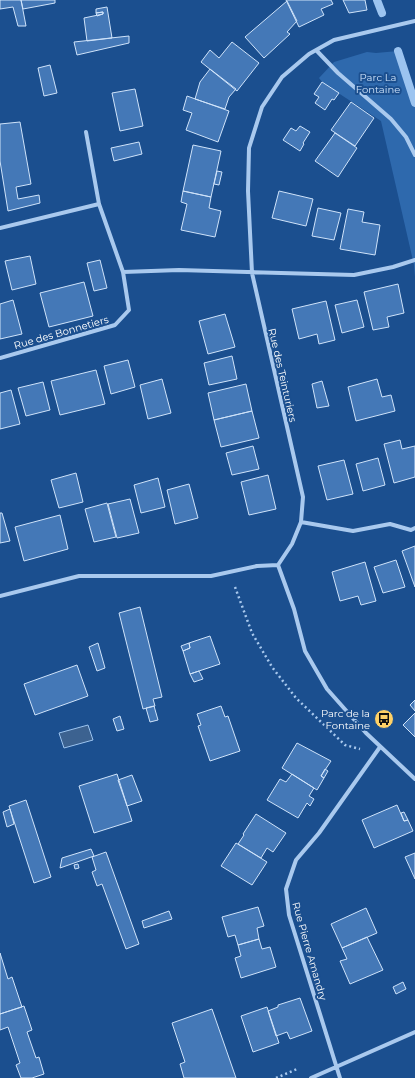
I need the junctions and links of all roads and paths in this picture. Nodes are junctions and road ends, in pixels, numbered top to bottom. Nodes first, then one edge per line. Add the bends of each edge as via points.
1 (415, 22) edge
2 (316, 50) junction
3 (86, 132) dead end
4 (415, 155) edge
5 (99, 204) junction
6 (0, 228) edge
7 (415, 260) edge
8 (123, 272) junction
9 (252, 273) junction
10 (0, 358) edge
11 (301, 522) junction
12 (415, 528) edge
13 (278, 565) junction
14 (231, 572) junction
15 (0, 596) edge
16 (380, 746) junction
17 (372, 758) junction
18 (415, 779) edge
19 (415, 1032) edge
20 (336, 1068) junction
21 (311, 1078) edge
22 (340, 1078) edge

1 - 2 street, Rue des Teinturiers via 334,40
2 - 4 street via 338,73 392,119 406,137
2 - 9 street, Rue des Teinturiers via 282,77 262,107 249,148 248,191
3 - 5 street, Rue des Bonnetiers
5 - 6 street
5 - 8 street, Rue des Bonnetiers
7 - 9 street via 354,275
8 - 9 street via 179,270
8 - 10 street, Rue des Bonnetiers via 129,310 115,325
9 - 11 street, Rue des Teinturiers via 303,497
11 - 12 street via 352,531 390,524 411,530
11 - 13 street, Rue des Teinturiers via 292,544
13 - 14 street via 257,566
13 - 16 street via 294,609 305,651 326,689
14 - 15 street via 211,576 79,576
14 - 17 path via 252,633 277,674 296,698 345,745 363,750
16 - 17 street, Rue Pierre Amandry
16 - 18 street
17 - 20 street, Rue Pierre Amandry via 319,833 296,860 286,889 289,915
19 - 20 street
20 - 21 street
20 - 22 street, Rue Pierre Amandry

